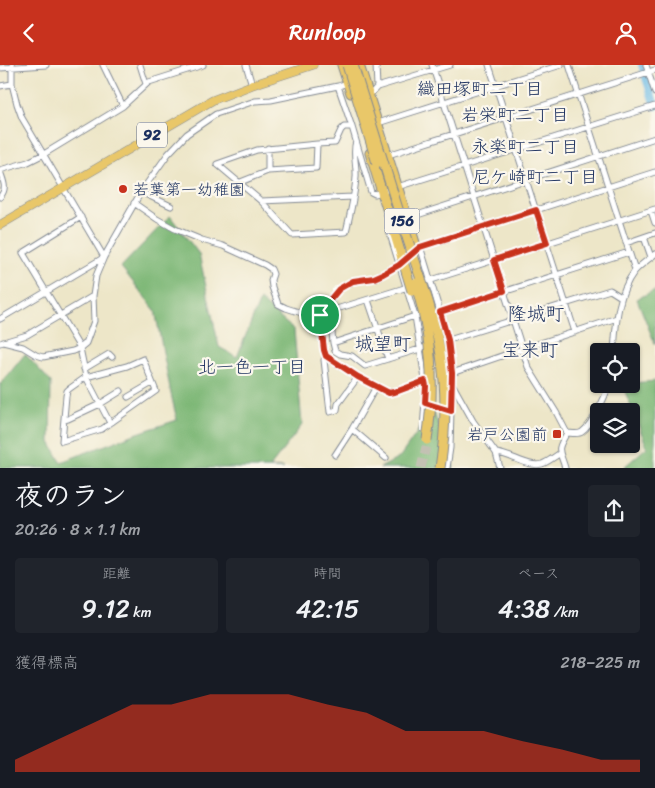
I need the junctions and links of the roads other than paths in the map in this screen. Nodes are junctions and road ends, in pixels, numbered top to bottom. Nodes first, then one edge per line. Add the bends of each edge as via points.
1 (46, 65) edge
2 (103, 65) edge
3 (140, 65) edge
4 (203, 65) edge
5 (246, 65) edge
6 (313, 65) edge
7 (342, 65) edge
8 (346, 65) edge
9 (353, 65) edge
10 (359, 65) edge
11 (376, 65) edge
12 (450, 65) edge
13 (489, 65) edge
14 (561, 65) edge
15 (569, 65) edge
16 (646, 65) edge
17 (12, 66) edge
18 (0, 68) edge
19 (433, 68) edge
20 (655, 70) edge
21 (648, 72) junction
22 (146, 83) junction
23 (348, 83) junction
24 (12, 84) junction
25 (252, 85) junction
26 (496, 85) junction
27 (0, 86) edge
28 (338, 86) junction
29 (377, 87) junction
30 (655, 93) edge
31 (578, 94) junction
32 (370, 95) junction
33 (444, 102) junction
34 (655, 106) edge
35 (123, 107) junction
36 (506, 117) junction
37 (378, 123) junction
38 (352, 127) junction
39 (589, 127) junction
40 (454, 134) junction
41 (655, 138) edge
42 (356, 141) junction
43 (317, 144) junction
44 (268, 148) junction
45 (516, 150) junction
46 (44, 154) junction
47 (388, 155) junction
48 (598, 156) junction
49 (464, 166) junction
50 (0, 170) edge
51 (268, 171) junction
52 (655, 172) edge
53 (526, 179) junction
54 (238, 183) junction
55 (63, 187) junction
56 (398, 187) junction
57 (608, 187) junction
58 (141, 192) junction
59 (382, 192) junction
60 (0, 197) edge
61 (353, 197) junction
62 (474, 197) junction
63 (262, 201) junction
64 (134, 203) junction
65 (170, 206) dead end
66 (536, 210) junction
67 (653, 210) edge
68 (81, 217) junction
69 (411, 217) junction
70 (619, 221) junction
71 (655, 223) edge
72 (0, 225) edge
73 (483, 227) junction
74 (655, 233) edge
75 (644, 237) junction
76 (547, 243) junction
77 (626, 243) junction
78 (418, 247) junction
79 (629, 252) junction
80 (653, 256) edge
81 (104, 257) junction
82 (494, 260) junction
83 (400, 262) junction
84 (635, 270) junction
85 (557, 275) junction
86 (430, 280) junction
87 (406, 288) junction
88 (504, 291) junction
89 (47, 292) junction
90 (93, 297) junction
91 (621, 297) junction
92 (368, 300) junction
93 (566, 303) junction
94 (440, 312) junction
95 (60, 315) junction
96 (320, 315) junction
97 (414, 317) junction
98 (617, 318) junction
99 (0, 319) edge
100 (513, 319) junction
101 (376, 328) junction
102 (575, 332) junction
103 (448, 340) junction
104 (2, 342) edge
105 (332, 343) junction
106 (615, 343) edge
107 (80, 349) junction
108 (420, 349) junction
109 (522, 349) junction
110 (326, 356) junction
111 (112, 357) dead end
112 (388, 359) junction
113 (431, 364) junction
114 (84, 369) junction
115 (448, 376) junction
116 (86, 377) junction
117 (358, 377) junction
118 (425, 381) junction
119 (152, 383) junction
120 (451, 386) junction
121 (376, 387) junction
122 (121, 391) dead end
123 (605, 393) edge
124 (128, 397) dead end
125 (425, 403) junction
126 (100, 404) junction
127 (434, 406) dead end
128 (442, 408) dead end
129 (451, 411) junction
130 (64, 420) junction
131 (110, 423) junction
132 (352, 429) junction
133 (423, 429) dead end
134 (566, 433) junction
135 (426, 443) tunnel mouth
136 (496, 453) junction
137 (559, 453) junction
138 (335, 455) dead end
139 (386, 458) dead end
140 (440, 468) edge
141 (447, 468) edge
142 (500, 468) edge
143 (565, 468) edge

1 - 17 street
2 - 35 street
3 - 22 street
4 - 22 street
5 - 25 street
6 - 25 main road, 92
7 - 23 highway, 156
8 - 113 highway, 156, bridge via 418,292
9 - 115 highway, 156, bridge
10 - 32 highway, 156
11 - 29 street
12 - 19 street
13 - 26 street
14 - 26 street
15 - 31 street
16 - 21 street
17 - 18 street
17 - 24 street
19 - 29 street
19 - 33 street
20 - 21 street
21 - 30 street
21 - 31 street
22 - 35 street
23 - 28 street
23 - 59 highway, 156
24 - 27 street
24 - 46 street via 22,118
25 - 55 main road, 92 via 213,100
26 - 33 street
26 - 36 street
28 - 38 street
28 - 58 street via 255,101 216,113 177,144
29 - 32 street
31 - 36 street
31 - 39 street
32 - 37 highway, 156
33 - 37 street
33 - 40 street
34 - 39 street
35 - 46 street
36 - 40 street
36 - 45 street
37 - 47 highway, 156
38 - 42 street
38 - 43 street via 344,127 335,143
39 - 45 street
39 - 48 street
40 - 47 street
40 - 49 street
41 - 48 street
42 - 59 street via 371,192
42 - 61 street via 353,148 356,176
43 - 44 street
43 - 51 street via 316,169
44 - 51 street
44 - 54 street via 250,151 217,164
45 - 49 street
45 - 53 street
46 - 50 street
46 - 55 street
47 - 56 highway, 156
48 - 53 street
48 - 57 street
49 - 56 street
49 - 62 street
50 - 60 street via 5,187
51 - 54 street
52 - 57 street
53 - 62 street
53 - 66 street
54 - 63 street
55 - 68 street
55 - 72 main road, 92
56 - 59 street
56 - 69 street
56 - 78 highway, 156
57 - 66 street
57 - 70 street
58 - 64 street
58 - 65 street
59 - 83 highway, 156
61 - 63 street
61 - 63 street via 346,232 292,235
62 - 69 street
62 - 73 street
64 - 81 street
64 - 96 street via 175,229 265,265 273,274 272,287 278,304 308,315
66 - 73 street
66 - 76 street
67 - 70 street
67 - 71 street
68 - 81 street
68 - 89 street via 23,253
69 - 78 street
70 - 76 street
70 - 77 street
73 - 78 street
73 - 82 street
74 - 75 street
75 - 77 street
75 - 80 street
76 - 82 street
76 - 85 street
77 - 79 street
78 - 83 street
78 - 86 street
78 - 115 highway, 156, bridge via 438,318
79 - 84 street
79 - 85 street
80 - 84 street
81 - 89 street
81 - 90 street via 96,276
82 - 86 street
82 - 88 street
83 - 87 street
83 - 96 street via 374,278 353,281 339,289
83 - 113 highway, 156, bridge
84 - 91 street
85 - 88 street
85 - 93 street
86 - 87 street
86 - 94 street
87 - 92 street
87 - 97 street
88 - 94 street
88 - 100 street
89 - 95 street
89 - 99 street
90 - 95 street
90 - 107 street via 94,321 88,341
91 - 93 street via 610,289
91 - 98 street
92 - 101 street
92 - 105 street via 330,311
93 - 100 street
93 - 102 street
94 - 97 street
94 - 103 street
95 - 104 street via 27,335
95 - 107 street
96 - 110 street
97 - 101 street
97 - 108 street
98 - 102 street
98 - 106 street
100 - 103 street
100 - 109 street
101 - 105 street
101 - 112 street
102 - 109 street
103 - 108 street
103 - 115 street
104 - 107 street via 23,347 43,357
105 - 112 street via 340,355 352,356 365,366
107 - 114 street
108 - 112 street
108 - 118 street
109 - 115 street
109 - 134 street via 528,367
110 - 117 street
110 - 117 street via 330,412 337,410
111 - 114 street via 109,354
113 - 135 highway, 156, bridge
114 - 116 street
115 - 120 street
115 - 140 highway, 156, bridge
116 - 119 street via 143,359
116 - 126 street
116 - 130 street via 67,391
117 - 121 street
118 - 121 street via 389,393
118 - 125 street
119 - 124 street
119 - 131 street via 156,391
120 - 129 street
120 - 136 street
121 - 132 street
122 - 126 street
123 - 134 street via 584,430
125 - 127 street
125 - 133 street
126 - 130 street
126 - 131 street
128 - 129 street
129 - 141 street
130 - 131 street via 62,441 102,429
132 - 138 street
132 - 139 street
134 - 137 street
136 - 137 street via 534,465 542,464
136 - 142 street
137 - 143 street

